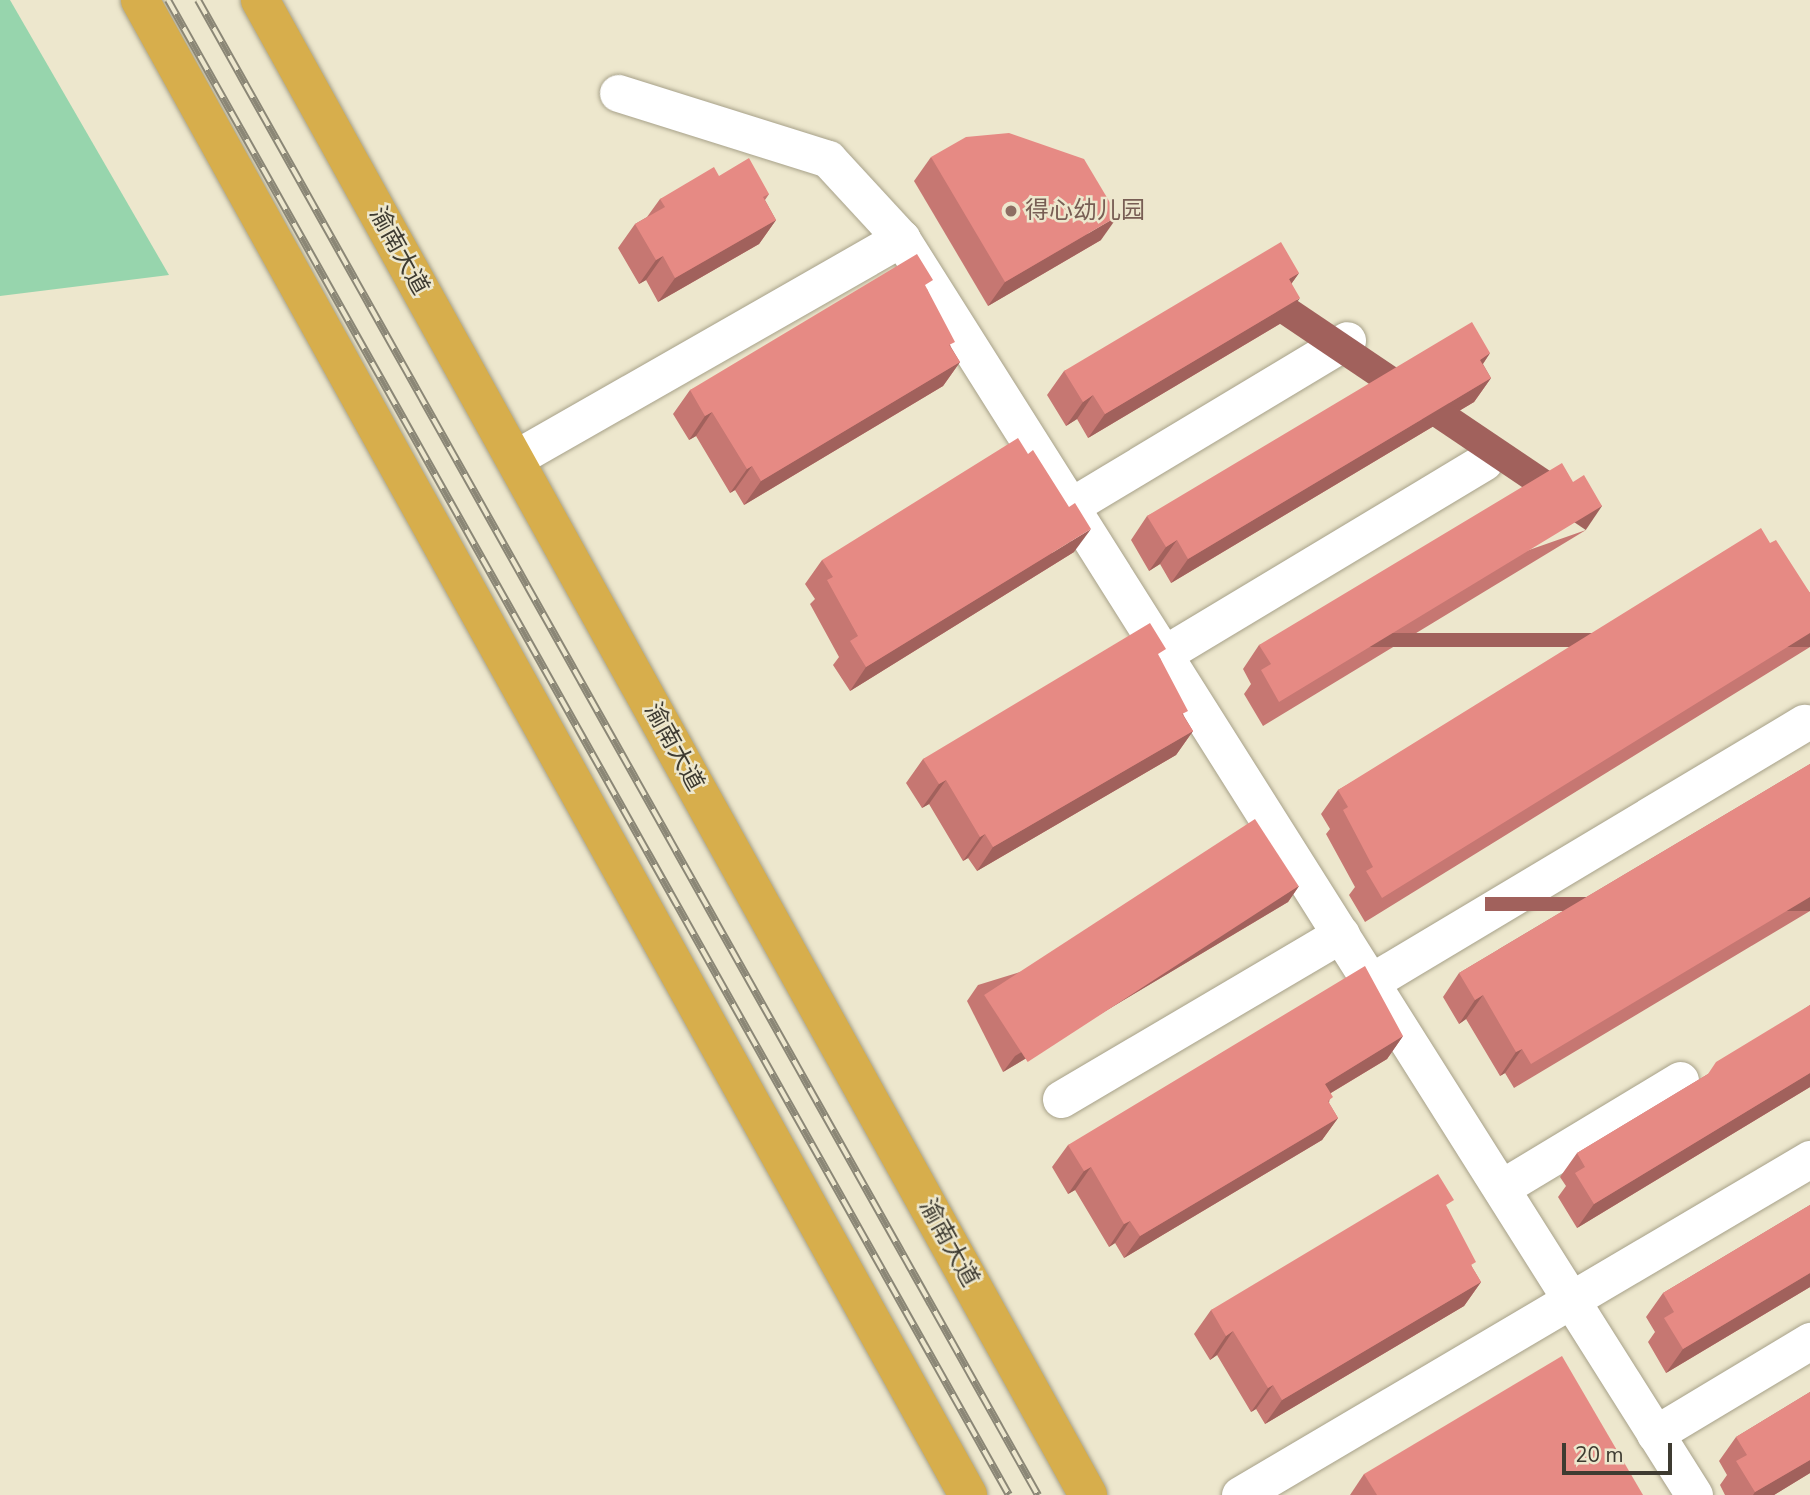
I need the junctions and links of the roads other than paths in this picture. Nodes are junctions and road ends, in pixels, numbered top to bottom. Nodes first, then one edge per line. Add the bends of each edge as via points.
1 (140, 0) edge
2 (260, 0) edge
3 (618, 93) dead end
4 (901, 238) junction
5 (1347, 340) dead end
6 (514, 460) junction
7 (1484, 462) dead end
8 (1071, 506) junction
9 (1164, 654) junction
10 (1804, 723) dead end
11 (1340, 934) junction
12 (1371, 982) junction
13 (1680, 1080) dead end
14 (1061, 1099) dead end
15 (1810, 1159) edge
16 (1501, 1188) junction
17 (1571, 1300) junction
18 (1810, 1341) edge
19 (1655, 1434) junction
20 (968, 1495) edge
21 (1088, 1495) edge
22 (1240, 1495) edge
23 (1693, 1495) edge

1 - 20 highway
2 - 6 highway, 渝南大道
3 - 4 street via 828,159
4 - 6 street
4 - 8 street
5 - 8 street
6 - 21 highway, 渝南大道
7 - 9 street
8 - 9 street
9 - 11 street
10 - 12 street
11 - 12 street
11 - 14 street
12 - 16 street
13 - 16 street
15 - 17 street
16 - 17 street
17 - 19 street
17 - 22 street
18 - 19 street
19 - 23 street

